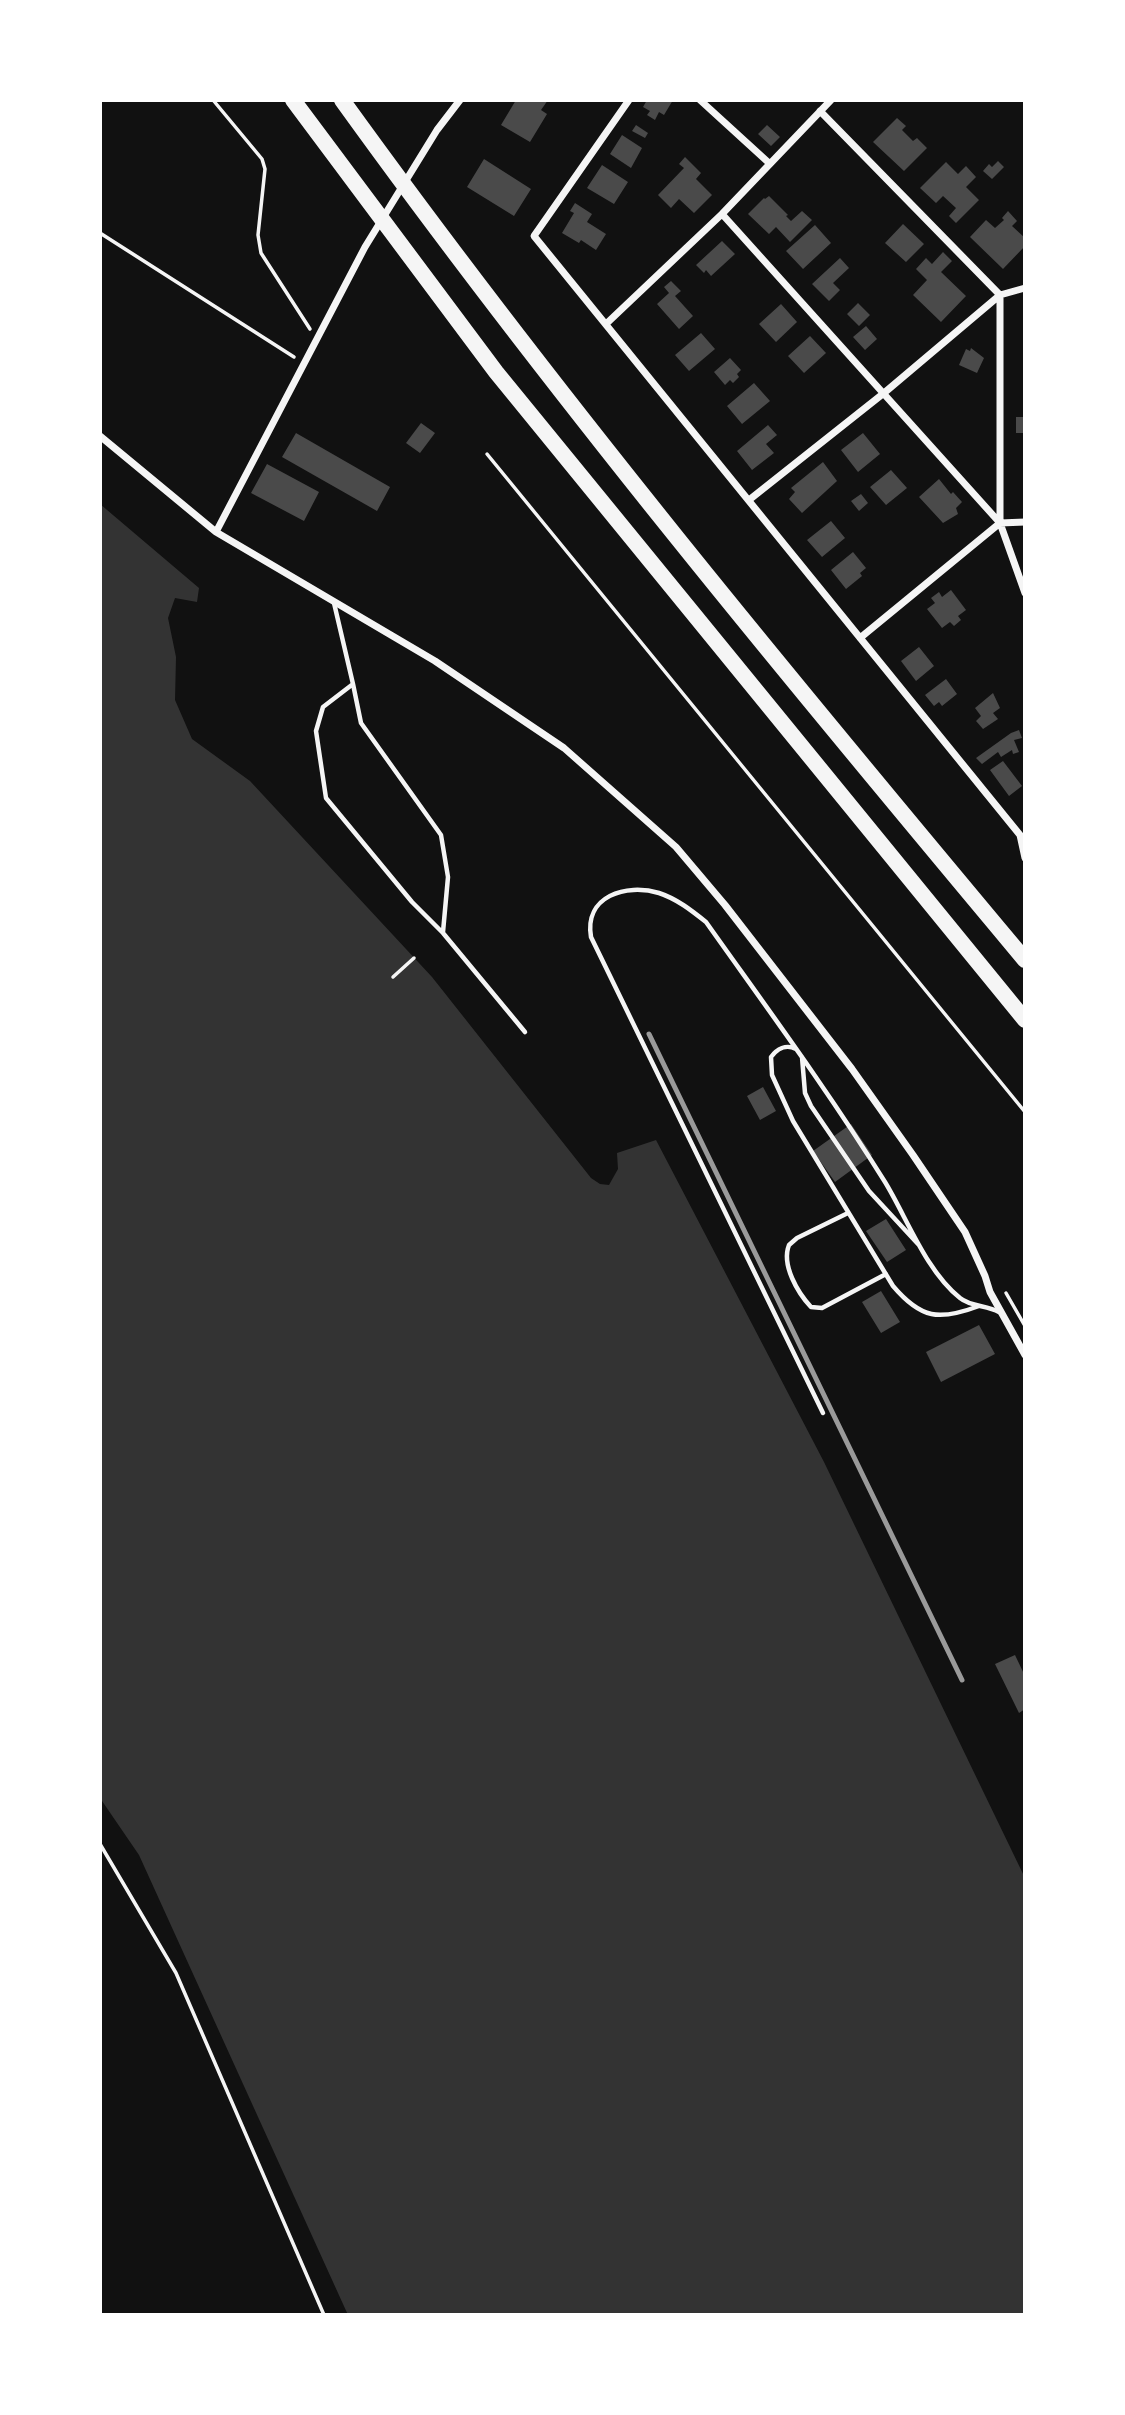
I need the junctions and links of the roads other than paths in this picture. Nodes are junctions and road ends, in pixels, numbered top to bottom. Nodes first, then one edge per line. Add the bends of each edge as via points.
1 (293, 100) edge
2 (342, 100) edge
3 (460, 100) edge
4 (629, 100) edge
5 (701, 100) edge
6 (831, 100) edge
7 (820, 111) junction
8 (769, 163) junction
9 (722, 214) junction
10 (1025, 288) edge
11 (1000, 295) junction
12 (606, 324) junction
13 (884, 393) junction
14 (100, 436) edge
15 (749, 500) junction
16 (1025, 522) edge
17 (1000, 523) junction
18 (216, 532) junction
19 (1025, 593) edge
20 (334, 603) junction
21 (860, 638) junction
22 (353, 684) junction
23 (1023, 833) edge
24 (1025, 859) edge
25 (443, 933) junction
26 (1025, 960) edge
27 (1025, 1020) edge
28 (525, 1032) dead end
29 (797, 1049) junction
30 (801, 1055) junction
31 (848, 1213) junction
32 (923, 1250) junction
33 (886, 1274) junction
34 (981, 1305) junction
35 (1000, 1313) junction
36 (1025, 1355) edge
37 (823, 1413) dead end

1 - 27 highway via 513,393
2 - 26 highway via 662,521
3 - 18 street via 365,247
4 - 12 street via 534,236
5 - 8 street
6 - 7 street
7 - 8 street
7 - 11 street
8 - 9 street
9 - 12 street
9 - 13 street
10 - 11 street
11 - 13 street
11 - 17 street
12 - 15 street
13 - 15 street
13 - 17 street
14 - 18 street
15 - 21 street
16 - 17 street
17 - 19 street
17 - 21 street
18 - 20 street
20 - 22 lane
20 - 35 street via 435,662 564,748 676,847 852,1069 913,1155 965,1232
21 - 23 street
22 - 25 lane via 361,723 441,835 448,877
22 - 25 lane via 323,707 316,731 326,798
23 - 24 street
25 - 28 lane
29 - 30 lane
29 - 31 lane via 785,1046 775,1052 772,1075 793,1121
29 - 37 lane via 706,922 687,907 643,890 614,895 596,907 589,925 591,937
30 - 32 lane via 886,1183
30 - 32 lane via 805,1093 811,1105 869,1191
31 - 33 lane
31 - 33 lane via 789,1245 786,1259 804,1299 811,1307 822,1308
32 - 34 lane via 943,1282 968,1303
33 - 34 lane via 907,1303 925,1314 962,1312
34 - 35 lane
35 - 36 street

